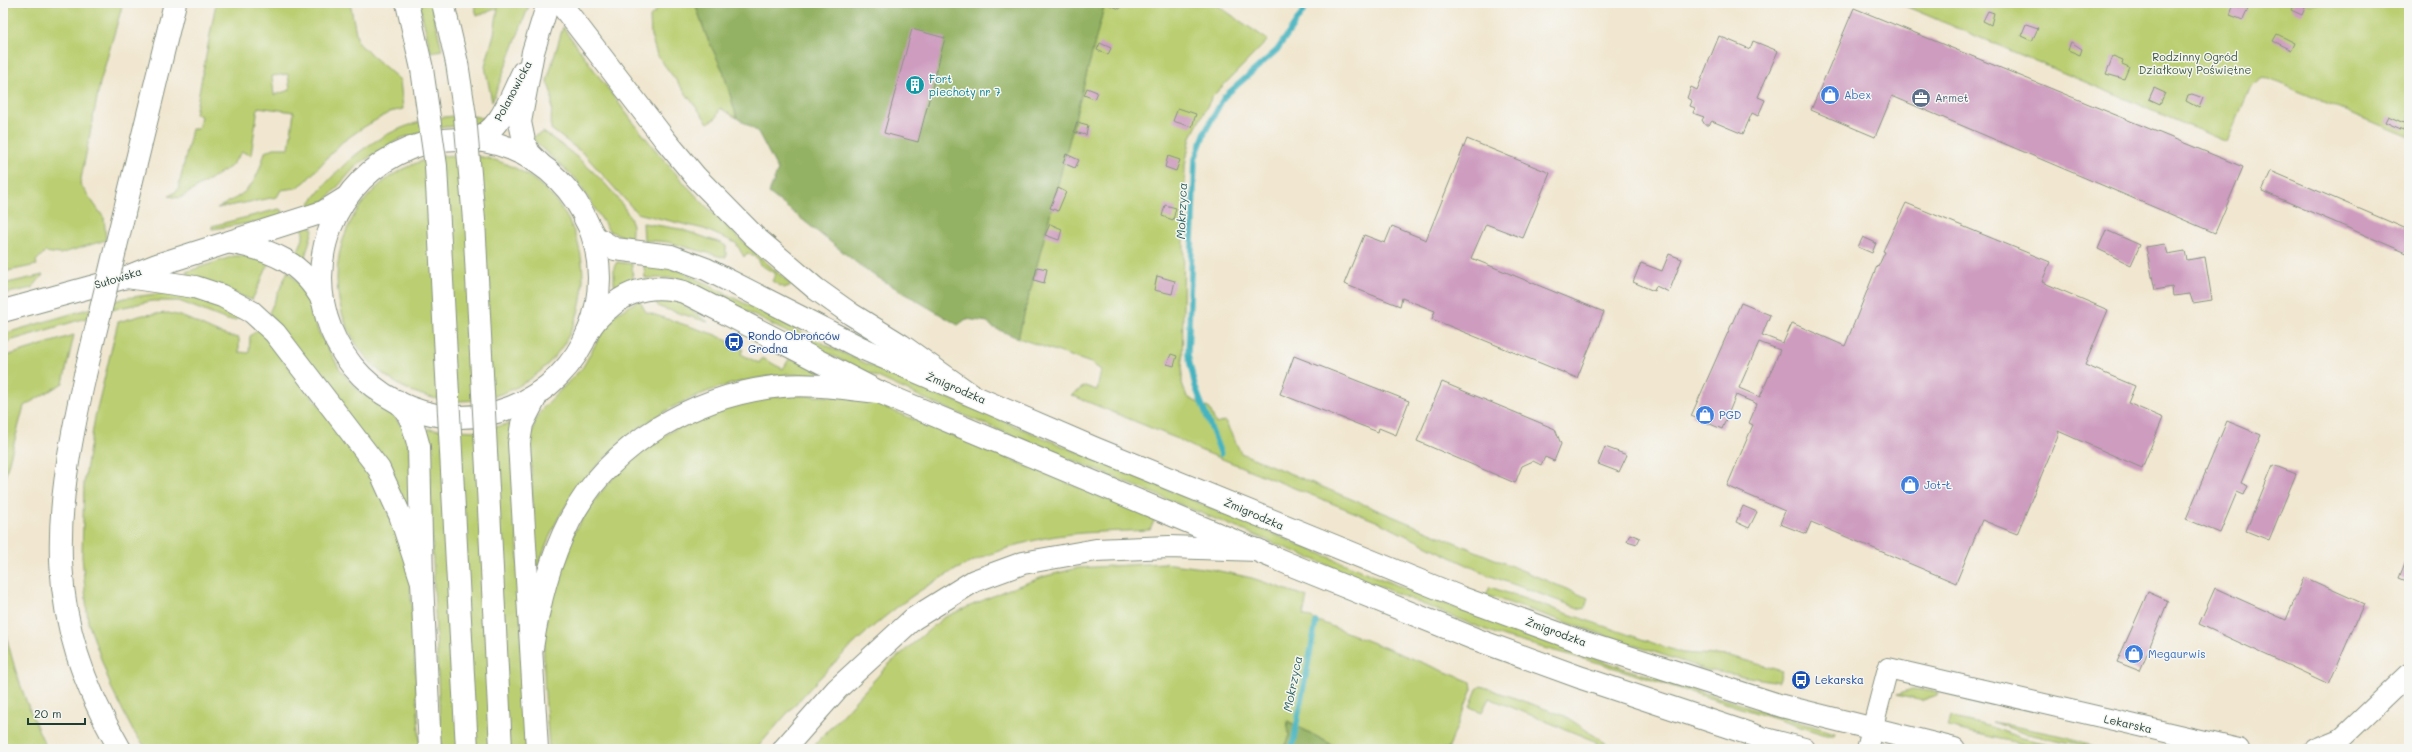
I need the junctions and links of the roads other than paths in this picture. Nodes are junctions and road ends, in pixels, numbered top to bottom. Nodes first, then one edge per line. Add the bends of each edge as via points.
1 (175, 3) edge
2 (407, 3) edge
3 (443, 3) edge
4 (548, 3) edge
5 (560, 3) edge
6 (533, 52) junction
7 (471, 139) junction
8 (539, 163) junction
9 (344, 199) junction
10 (585, 219) junction
11 (232, 243) junction
12 (127, 277) junction
13 (323, 301) junction
14 (3, 311) edge
15 (588, 332) junction
16 (879, 392) junction
17 (538, 393) junction
18 (970, 394) junction
19 (397, 401) junction
20 (1258, 550) junction
21 (422, 582) junction
22 (532, 648) junction
23 (2409, 674) edge
24 (1870, 739) edge
25 (120, 749) edge
26 (430, 749) edge
27 (467, 749) edge
28 (501, 749) edge
29 (537, 749) edge
30 (784, 749) edge
31 (1804, 749) edge
32 (1954, 749) edge
33 (2239, 749) edge
34 (2315, 749) edge

1 - 25 main road, bridge via 85,374 61,506 62,586 68,620 81,668 104,721
2 - 27 main road, bridge via 431,119 436,173
3 - 28 main road, bridge via 457,63 465,116 474,220
4 - 6 main road, Polanowicka
5 - 18 main road via 666,141 696,177 755,237 822,293
6 - 7 main road, Polanowicka via 502,115 484,136
6 - 8 main road, Polanowicka via 520,122 529,153
7 - 8 main road via 507,147
7 - 9 main road via 431,141 389,158 369,173
8 - 10 main road via 566,187
9 - 11 main road, Sułowska via 323,212
9 - 13 main road via 329,231 323,253
10 - 15 main road via 596,247 599,267 597,304
10 - 18 main road, Żmigrodzka via 596,237 615,249 671,256 706,269 859,347
11 - 12 main road, Sułowska
11 - 13 main road via 279,256 300,271
12 - 14 main road, Sułowska
12 - 21 main road via 195,286 222,296 252,312 275,333 379,469 400,515
13 - 19 main road via 333,334 350,364 367,382
15 - 16 main road via 600,315 634,291 673,289 692,296
15 - 17 main road via 566,368
16 - 20 main road
16 - 22 main road via 794,386 758,389 707,403 683,414 639,441 592,488 571,519 544,586
17 - 19 main road via 515,406 475,416 435,414
17 - 22 main road via 522,424 519,443
18 - 24 main road, Żmigrodzka via 1337,549 1462,598 1585,643 1782,706
19 - 21 main road via 412,422 419,448
20 - 30 main road via 1168,547 1096,550 1023,563 974,581 913,619 837,689
20 - 31 main road via 1475,639 1755,736
21 - 26 main road
22 - 29 main road
23 - 34 street via 2342,738
24 - 32 main road, Żmigrodzka
24 - 33 street, Lekarska via 1888,668

